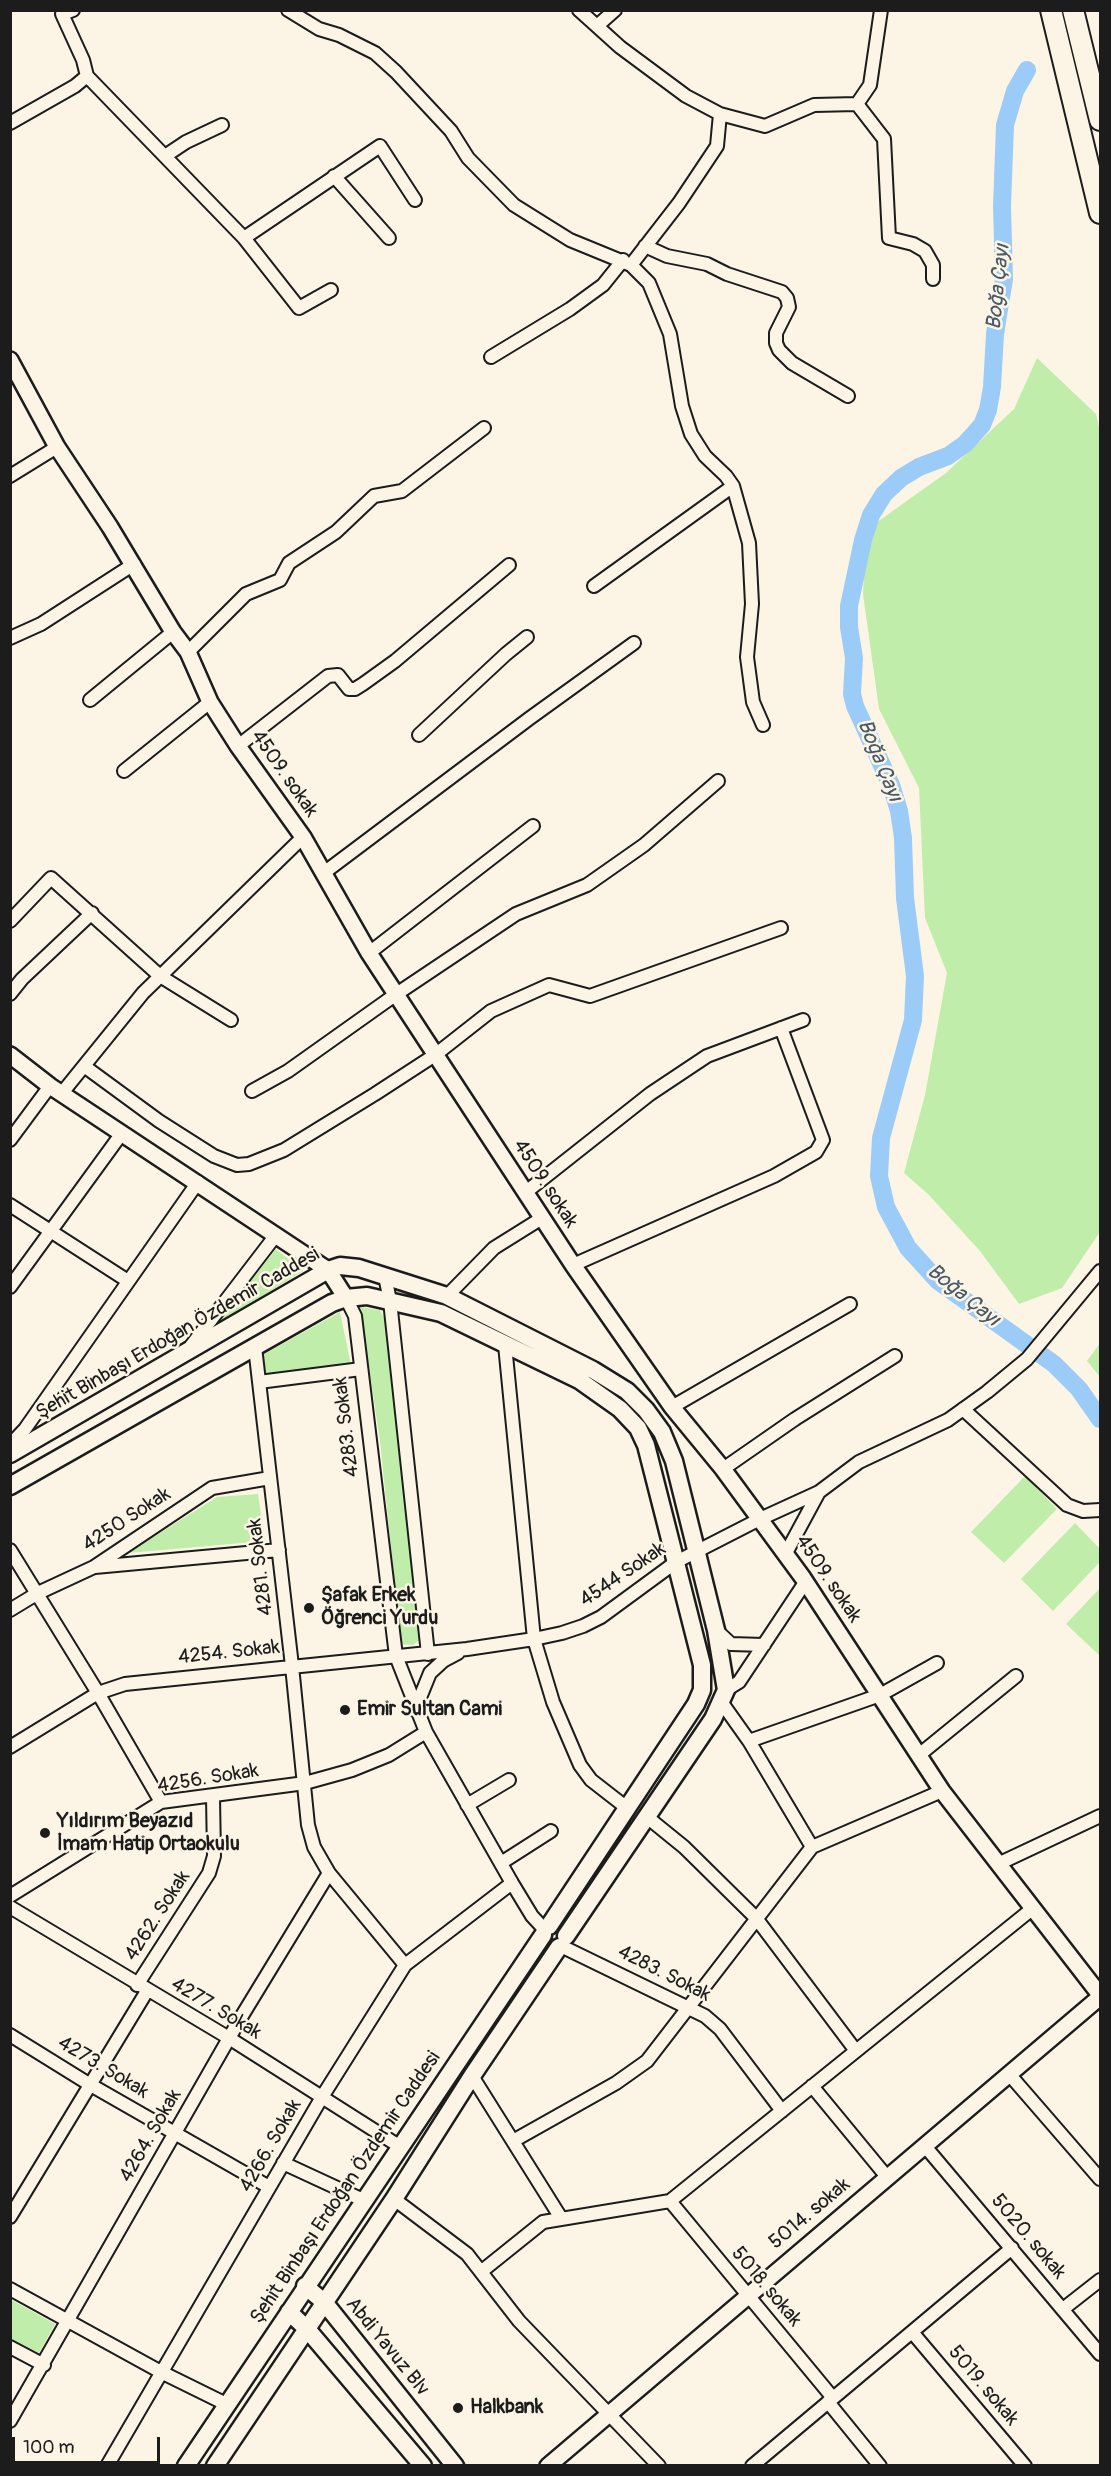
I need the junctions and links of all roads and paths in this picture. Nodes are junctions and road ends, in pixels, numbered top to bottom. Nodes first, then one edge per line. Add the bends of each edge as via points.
1 (288, 10) edge
2 (579, 10) edge
3 (615, 10) edge
4 (881, 10) edge
5 (1051, 10) edge
6 (1073, 10) edge
7 (65, 12) edge
8 (597, 26) junction
9 (87, 76) junction
10 (857, 104) junction
11 (720, 114) junction
12 (1101, 120) edge
13 (10, 123) edge
14 (222, 125) dead end
15 (165, 156) junction
16 (334, 176) junction
17 (415, 200) dead end
18 (1101, 213) edge
19 (244, 238) junction
20 (389, 238) dead end
21 (645, 246) junction
22 (627, 262) junction
23 (933, 279) dead end
24 (331, 290) dead end
25 (491, 357) dead end
26 (10, 360) edge
27 (848, 396) dead end
28 (484, 428) dead end
29 (57, 447) junction
30 (10, 476) edge
31 (733, 486) junction
32 (134, 564) junction
33 (509, 565) dead end
34 (594, 586) dead end
35 (173, 632) junction
36 (10, 638) edge
37 (527, 638) dead end
38 (634, 643) dead end
39 (188, 652) junction
40 (90, 700) dead end
41 (210, 702) junction
42 (763, 725) dead end
43 (419, 735) dead end
44 (238, 746) junction
45 (124, 771) dead end
46 (718, 781) dead end
47 (533, 826) dead end
48 (303, 837) junction
49 (325, 872) junction
50 (92, 913) junction
51 (10, 921) edge
52 (781, 928) dead end
53 (369, 953) junction
54 (160, 976) junction
55 (10, 994) edge
56 (395, 995) junction
57 (231, 1020) dead end
58 (803, 1020) dead end
59 (781, 1028) junction
60 (10, 1055) edge
61 (435, 1055) junction
62 (84, 1066) junction
63 (56, 1090) junction
64 (252, 1091) dead end
65 (122, 1133) junction
66 (10, 1140) edge
67 (198, 1182) junction
68 (526, 1192) junction
69 (10, 1205) edge
70 (542, 1218) junction
71 (50, 1231) junction
72 (276, 1235) junction
73 (573, 1265) junction
74 (328, 1270) junction
75 (1101, 1271) edge
76 (385, 1276) junction
77 (128, 1281) junction
78 (10, 1287) edge
79 (447, 1296) junction
80 (346, 1298) junction
81 (390, 1301) junction
82 (850, 1304) dead end
83 (505, 1345) junction
84 (255, 1347) junction
85 (186, 1353) junction
86 (895, 1356) dead end
87 (361, 1369) junction
88 (258, 1382) junction
89 (672, 1407) junction
90 (963, 1409) junction
91 (10, 1445) edge
92 (10, 1454) edge
93 (723, 1469) junction
94 (270, 1478) junction
95 (10, 1486) edge
96 (819, 1492) junction
97 (1101, 1510) edge
98 (760, 1519) junction
99 (10, 1550) edge
100 (279, 1550) junction
101 (698, 1551) junction
102 (786, 1553) junction
103 (676, 1562) junction
104 (94, 1567) junction
105 (806, 1581) junction
106 (38, 1593) junction
107 (10, 1610) edge
108 (716, 1630) junction
109 (534, 1639) junction
110 (764, 1645) junction
111 (467, 1649) junction
112 (428, 1654) junction
113 (396, 1656) junction
114 (937, 1663) dead end
115 (292, 1666) junction
116 (1016, 1676) dead end
117 (98, 1693) junction
118 (880, 1695) junction
119 (724, 1696) junction
120 (416, 1710) junction
121 (426, 1732) junction
122 (749, 1741) junction
123 (10, 1747) edge
124 (919, 1755) junction
125 (509, 1780) dead end
126 (305, 1783) junction
127 (942, 1791) junction
128 (213, 1797) junction
129 (161, 1802) junction
130 (468, 1805) junction
131 (627, 1808) junction
132 (1101, 1816) edge
133 (647, 1817) junction
134 (550, 1831) dead end
135 (812, 1847) junction
136 (501, 1863) junction
137 (998, 1864) junction
138 (329, 1873) junction
139 (512, 1883) junction
140 (10, 1896) edge
141 (10, 1907) edge
142 (1032, 1909) junction
143 (756, 1918) junction
144 (546, 1931) junction
145 (563, 1942) junction
146 (405, 1965) junction
147 (142, 1988) junction
148 (1101, 1996) edge
149 (689, 2006) junction
150 (10, 2035) edge
151 (229, 2038) junction
152 (856, 2051) junction
153 (1010, 2073) junction
154 (472, 2076) junction
155 (89, 2084) junction
156 (812, 2086) junction
157 (322, 2097) junction
158 (782, 2111) junction
159 (175, 2133) junction
160 (513, 2141) junction
161 (924, 2145) junction
162 (399, 2146) junction
163 (283, 2163) junction
164 (887, 2177) junction
165 (1101, 2179) edge
166 (269, 2187) junction
167 (394, 2199) junction
168 (363, 2200) junction
169 (670, 2201) junction
170 (10, 2217) edge
171 (561, 2218) junction
172 (1012, 2248) junction
173 (482, 2271) junction
174 (1101, 2280) edge
175 (305, 2286) junction
176 (10, 2289) edge
177 (747, 2295) junction
178 (324, 2302) junction
179 (1063, 2309) junction
180 (289, 2312) junction
181 (68, 2322) junction
182 (307, 2329) junction
183 (912, 2332) junction
184 (10, 2347) edge
185 (1101, 2354) edge
186 (44, 2365) junction
187 (161, 2372) junction
188 (830, 2400) junction
189 (226, 2404) junction
190 (608, 2412) junction
191 (10, 2421) edge
192 (767, 2461) edge
193 (107, 2466) edge
194 (186, 2466) edge
195 (215, 2466) edge
196 (423, 2466) edge
197 (455, 2466) edge
198 (548, 2466) edge
199 (659, 2466) edge
200 (752, 2466) edge
201 (880, 2466) edge
202 (1025, 2466) edge

1 - 22 street via 319,29 375,53 451,131 468,158 514,205 570,240
2 - 8 street
3 - 8 street
4 - 10 street via 870,85
5 - 18 highway
6 - 12 highway
7 - 9 street
8 - 11 street via 686,96
9 - 13 street
9 - 15 street
10 - 11 street via 814,105 765,126
10 - 23 street via 884,139 889,238 926,250 933,265
11 - 21 street via 717,146
14 - 15 street
15 - 19 street
16 - 17 street via 380,146
16 - 19 street
16 - 20 street
19 - 24 street via 299,308
21 - 22 street
21 - 27 street via 782,292 789,307 776,333 779,350 792,363
22 - 25 street via 570,309
22 - 31 street via 649,283 670,334 682,406 691,434
26 - 29 street, 4509. sokak
28 - 39 street via 402,491 374,496 336,532 289,563 280,580 246,594
29 - 30 street
29 - 32 street, 4509. sokak
31 - 34 street
31 - 42 street via 749,543 752,604 747,657 753,702
32 - 35 street, 4509. sokak
32 - 36 street via 41,624
33 - 44 street via 363,684 349,689 338,675 328,676
35 - 39 street, 4509. sokak
35 - 40 street
37 - 43 street
38 - 49 street
39 - 41 street, 4509. sokak
41 - 44 street, 4509. sokak
41 - 45 street
44 - 48 street, 4509. sokak
46 - 56 street via 644,845 587,885 516,914
47 - 53 street
48 - 49 street, 4509. sokak
48 - 54 street
49 - 53 street, 4509. sokak
50 - 51 street via 51,878
50 - 54 street
50 - 55 street
52 - 61 street via 590,996 549,985 491,1011
53 - 56 street, 4509. sokak
54 - 57 street
54 - 62 street
56 - 61 street, 4509. sokak
56 - 64 street via 288,1071
58 - 59 street
59 - 68 street via 707,1056 650,1094
59 - 73 street via 823,1140 816,1152 774,1176
60 - 63 street, 4283. Sokak
61 - 62 street via 300,1141 270,1157 237,1165 214,1156 159,1121
61 - 68 street, 4509. sokak
62 - 63 street
63 - 65 street, 4283. Sokak
63 - 66 street
65 - 67 street, 4283. Sokak
65 - 71 street
67 - 72 street, 4283. Sokak
67 - 77 street
68 - 70 street, 4509. sokak
69 - 71 street
70 - 73 street, 4509. sokak
70 - 79 street via 495,1248
71 - 77 street
71 - 78 street
72 - 74 street, 4283. Sokak
72 - 85 street
73 - 89 street, 4509. sokak
74 - 76 main road, Şehit Binbaşı Erdoğan Özdemir Caddesi via 340,1266 359,1268
74 - 80 street, 4283. Sokak
74 - 85 main road, Şehit Binbaşı Erdoğan Özdemir Caddesi
75 - 90 street via 1027,1359
76 - 79 main road, Şehit Binbaşı Erdoğan Özdemir Caddesi
76 - 81 street
77 - 91 street
79 - 101 main road, Şehit Binbaşı Erdoğan Özdemir Caddesi via 627,1391 662,1432 674,1461
80 - 81 main road, Şehit Binbaşı Erdoğan Özdemir Caddesi via 366,1296
80 - 84 main road, Şehit Binbaşı Erdoğan Özdemir Caddesi
80 - 87 street, 4283. Sokak via 355,1316
81 - 83 main road, Şehit Binbaşı Erdoğan Özdemir Caddesi via 441,1313
81 - 112 street
82 - 89 street
83 - 103 main road, Şehit Binbaşı Erdoğan Özdemir Caddesi via 579,1380 620,1408 638,1428 646,1445
83 - 109 street
84 - 88 street, 4281. Sokak
84 - 95 main road, Şehit Binbaşı Erdoğan Özdemir Caddesi
85 - 92 main road, Şehit Binbaşı Erdoğan Özdemir Caddesi
86 - 93 street
87 - 88 street
87 - 113 street, 4283. Sokak
88 - 94 street, 4281. Sokak
89 - 93 street, 4509. sokak
90 - 96 street via 859,1462
90 - 97 street via 1066,1505 1083,1512
93 - 98 street, 4509. sokak
94 - 100 street, 4281. Sokak
94 - 104 street, 4250 Sokak via 212,1488
96 - 98 street, 4544 Sokak
96 - 102 street
98 - 101 street, 4544 Sokak
98 - 102 street, 4509. sokak
99 - 106 street
100 - 104 street
100 - 115 street, 4281. Sokak
101 - 103 street, 4544 Sokak
101 - 108 main road, Şehit Binbaşı Erdoğan Özdemir Caddesi
102 - 105 street, 4509. sokak
103 - 109 street, 4544 Sokak via 601,1617 562,1633
103 - 131 main road, Şehit Binbaşı Erdoğan Özdemir Caddesi via 702,1665 702,1690
104 - 106 street, 4250 Sokak
105 - 110 street
105 - 118 street, 4509. sokak
106 - 107 street, 4250 Sokak
106 - 117 street
108 - 110 street via 731,1644
108 - 119 main road, Şehit Binbaşı Erdoğan Özdemir Caddesi
109 - 111 street, 4544 Sokak
109 - 131 street via 553,1702 580,1765 591,1780
110 - 119 street via 739,1682
111 - 112 street, 4254. Sokak
111 - 120 street via 442,1661 430,1673
112 - 113 street, 4254. Sokak
113 - 115 street, 4254. Sokak
113 - 120 street, 4283. Sokak
114 - 118 street
115 - 117 street, 4254. Sokak via 125,1684
115 - 126 street, 4281. Sokak
116 - 124 street
117 - 123 street, 4254. Sokak
117 - 129 street
118 - 122 street
118 - 124 street, 4509. sokak
119 - 122 street
119 - 133 main road
120 - 121 street, 4283. Sokak
121 - 126 street, 4256. Sokak via 380,1759
121 - 130 street, 4283. Sokak
122 - 135 street
124 - 127 street, 4509. sokak
125 - 130 street
126 - 128 street, 4256. Sokak
126 - 138 street, 4281. Sokak via 308,1825
127 - 135 street
127 - 137 street, 4509. sokak
128 - 129 street, 4256. Sokak
128 - 147 street, 4262. Sokak via 214,1856 209,1873
129 - 140 street, 4256. Sokak
130 - 136 street, 4283. Sokak
131 - 144 main road, Şehit Binbaşı Erdoğan Özdemir Caddesi
132 - 137 street
133 - 143 street via 684,1847
133 - 145 main road
134 - 136 street
135 - 143 street
136 - 139 street, 4283. Sokak
137 - 142 street, 4509. sokak
138 - 146 street, 4281. Sokak
138 - 151 street, 4264. Sokak
139 - 144 street, 4283. Sokak
139 - 146 street, 4266. Sokak
141 - 147 street, 4277. Sokak
142 - 148 street, 4509. sokak
142 - 152 street
143 - 149 street
143 - 152 street
144 - 145 main road via 560,1927
144 - 162 main road, Şehit Binbaşı Erdoğan Özdemir Caddesi
145 - 149 street, 4283. Sokak via 592,1962
145 - 154 main road
146 - 157 street, 4266. Sokak
147 - 151 street, 4277. Sokak
147 - 155 street, 4262. Sokak
148 - 153 street, 5014. sokak
149 - 158 street, 4283. Sokak via 720,2030
149 - 160 street via 647,2061
150 - 155 street, 4273. Sokak
151 - 157 street, 4277. Sokak
151 - 159 street, 4264. Sokak
152 - 156 street
153 - 161 street, 5014. sokak
153 - 165 street
154 - 160 street
154 - 167 main road
155 - 159 street, 4273. Sokak
155 - 170 street, 4262. Sokak
156 - 158 street
156 - 164 street
157 - 162 street, 4277. Sokak
157 - 163 street, 4266. Sokak
158 - 169 street
159 - 166 street, 4273. Sokak
159 - 181 street, 4264. Sokak
160 - 171 street
161 - 164 street, 5014. sokak
161 - 172 street, 5020. sokak
162 - 168 main road, Şehit Binbaşı Erdoğan Özdemir Caddesi
163 - 166 street, 4266. Sokak
163 - 168 street
164 - 177 street, 5014. sokak
166 - 187 street, 4266. Sokak
167 - 173 street via 467,2254
167 - 178 main road
168 - 175 main road, Şehit Binbaşı Erdoğan Özdemir Caddesi
169 - 171 street
169 - 177 street, 5018. sokak
171 - 173 street via 543,2222
172 - 179 street, 5020. sokak
172 - 183 street
173 - 190 street via 519,2321
174 - 179 street
175 - 178 main road, Abdi Yavuz Blv
175 - 180 main road, Şehit Binbaşı Erdoğan Özdemir Caddesi
176 - 181 street
177 - 188 street, 5018. sokak
177 - 190 street, 5014. sokak
178 - 182 main road
178 - 197 main road, Abdi Yavuz Blv
179 - 185 street, 5020. sokak
180 - 182 main road
180 - 189 main road, Şehit Binbaşı Erdoğan Özdemir Caddesi
181 - 186 street, 4264. Sokak
181 - 187 street
182 - 195 main road
182 - 196 main road
183 - 188 street
183 - 202 street, 5019. sokak
184 - 186 street
186 - 191 street, 4264. Sokak
187 - 189 street
187 - 193 street, 4266. Sokak
188 - 192 street
188 - 201 street, 5018. sokak
189 - 194 main road, Şehit Binbaşı Erdoğan Özdemir Caddesi
190 - 198 street, 5014. sokak
190 - 199 street
192 - 200 street

